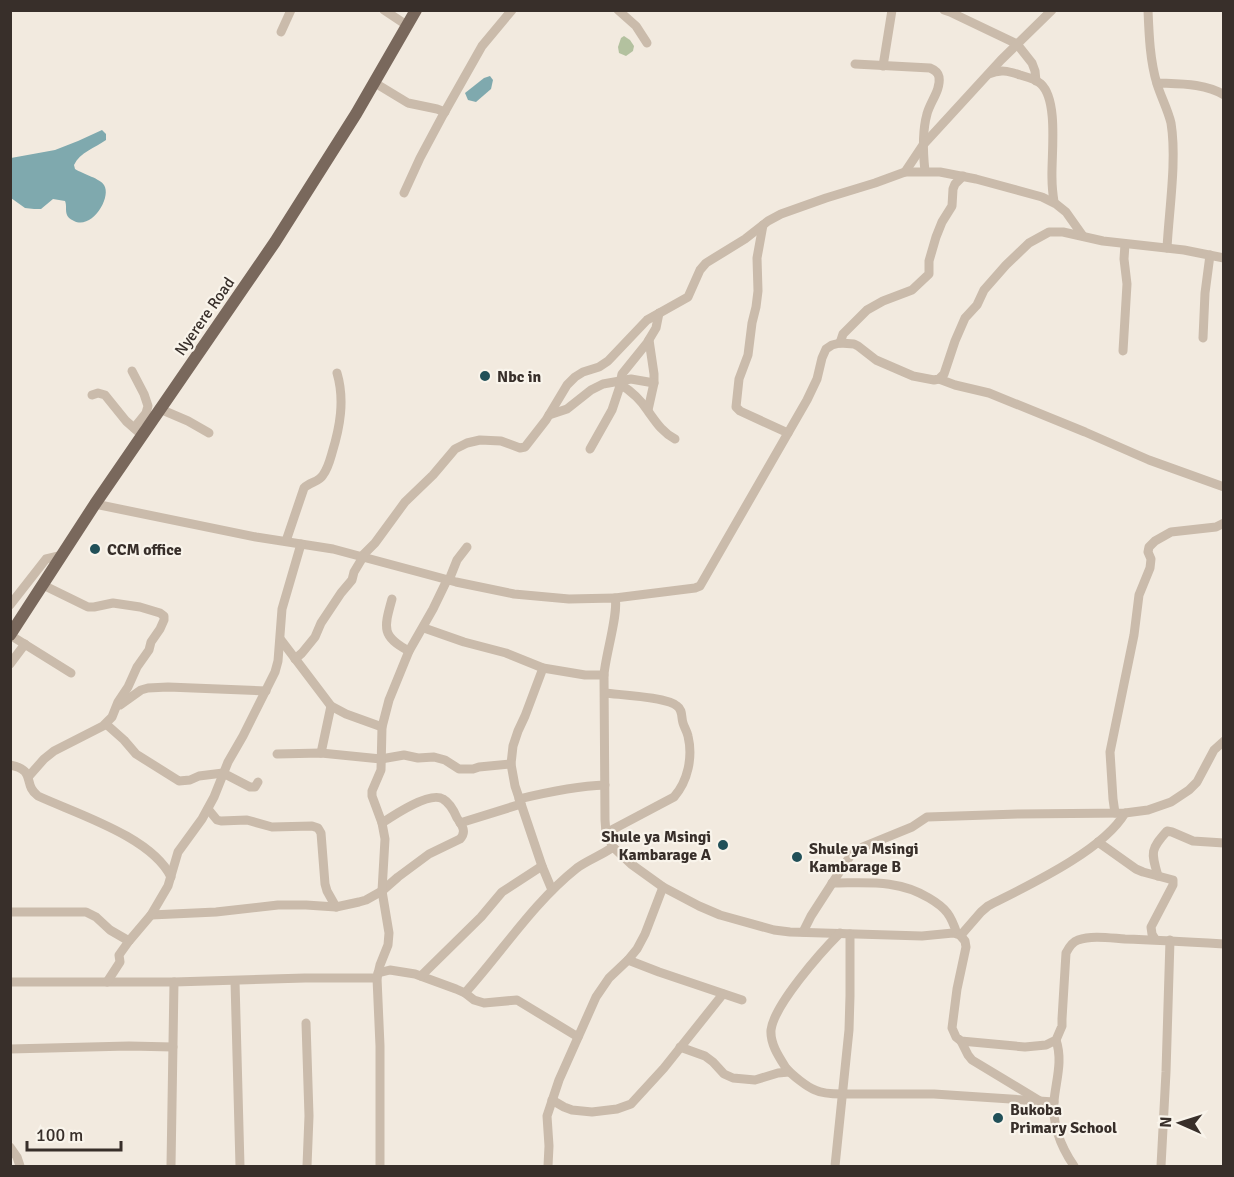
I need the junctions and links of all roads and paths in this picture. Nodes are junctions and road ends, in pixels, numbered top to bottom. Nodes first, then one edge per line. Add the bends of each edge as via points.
1 (291, 10) edge
2 (384, 10) edge
3 (416, 10) edge
4 (512, 10) edge
5 (618, 10) edge
6 (892, 10) edge
7 (1052, 10) edge
8 (1148, 10) edge
9 (948, 11) edge
10 (408, 26) junction
11 (281, 32) dead end
12 (647, 43) dead end
13 (1017, 44) junction
14 (855, 64) dead end
15 (883, 66) junction
16 (989, 74) junction
17 (1036, 81) junction
18 (375, 83) junction
19 (1157, 83) junction
20 (1224, 95) edge
21 (445, 112) junction
22 (923, 145) junction
23 (925, 171) junction
24 (905, 172) junction
25 (963, 176) junction
26 (404, 193) dead end
27 (1054, 202) junction
28 (763, 225) junction
29 (1083, 236) junction
30 (1125, 244) junction
31 (1167, 248) junction
32 (1210, 255) junction
33 (1224, 258) edge
34 (659, 313) junction
35 (1203, 338) dead end
36 (649, 340) junction
37 (840, 343) junction
38 (1123, 351) dead end
39 (132, 371) dead end
40 (337, 373) dead end
41 (939, 379) junction
42 (620, 383) junction
43 (654, 383) junction
44 (92, 395) dead end
45 (160, 409) junction
46 (648, 410) junction
47 (549, 415) junction
48 (138, 432) junction
49 (209, 433) dead end
50 (788, 433) junction
51 (675, 439) dead end
52 (590, 449) dead end
53 (1224, 487) edge
54 (95, 504) junction
55 (1224, 523) edge
56 (286, 541) junction
57 (302, 544) junction
58 (466, 547) dead end
59 (63, 555) junction
60 (362, 557) junction
61 (448, 580) junction
62 (43, 585) junction
63 (615, 598) junction
64 (392, 599) dead end
65 (10, 605) edge
66 (424, 628) junction
67 (10, 635) edge
68 (280, 640) junction
69 (25, 644) junction
70 (409, 651) junction
71 (295, 659) junction
72 (10, 664) edge
73 (543, 668) junction
74 (70, 673) dead end
75 (604, 675) junction
76 (266, 691) junction
77 (604, 693) junction
78 (331, 706) junction
79 (116, 708) junction
80 (106, 724) junction
81 (382, 728) junction
82 (1224, 741) edge
83 (321, 753) junction
84 (277, 754) dead end
85 (381, 759) junction
86 (511, 764) junction
87 (10, 765) edge
88 (223, 773) junction
89 (28, 776) junction
90 (258, 782) dead end
91 (606, 785) junction
92 (520, 802) junction
93 (208, 809) junction
94 (1120, 813) junction
95 (382, 823) junction
96 (460, 823) junction
97 (606, 833) junction
98 (1098, 842) junction
99 (1224, 843) edge
100 (613, 847) junction
101 (542, 866) junction
102 (1158, 876) junction
103 (171, 877) junction
104 (832, 883) junction
105 (663, 887) junction
106 (552, 890) junction
107 (382, 891) junction
108 (336, 907) junction
109 (10, 912) edge
110 (152, 915) junction
111 (803, 932) junction
112 (845, 934) junction
113 (959, 935) junction
114 (1155, 939) junction
115 (1170, 940) junction
116 (129, 941) junction
117 (1223, 945) edge
118 (628, 960) junction
119 (378, 976) junction
120 (421, 976) junction
121 (235, 981) junction
122 (10, 982) edge
123 (107, 982) junction
124 (174, 982) junction
125 (465, 993) junction
126 (723, 994) junction
127 (742, 1000) dead end
128 (306, 1023) dead end
129 (578, 1037) junction
130 (1056, 1040) junction
131 (961, 1041) junction
132 (173, 1047) junction
133 (680, 1047) junction
134 (10, 1049) edge
135 (789, 1072) junction
136 (842, 1094) junction
137 (552, 1100) junction
138 (1042, 1102) junction
139 (1054, 1102) junction
140 (10, 1147) edge
141 (20, 1167) edge
142 (171, 1167) edge
143 (240, 1167) edge
144 (307, 1167) edge
145 (380, 1167) edge
146 (548, 1167) edge
147 (835, 1167) edge
148 (1074, 1167) edge
149 (1161, 1167) edge

1 - 11 street
2 - 10 street
3 - 10 main road, Nyerere Road
4 - 21 street via 482,46
5 - 12 street
6 - 15 street
7 - 13 street
8 - 19 street
9 - 13 street
10 - 18 main road, Nyerere Road
13 - 16 street
13 - 17 street via 1032,63
14 - 15 street
15 - 22 street via 936,70 939,86 926,116
16 - 17 street via 1004,70
16 - 22 street
17 - 27 street via 1047,93 1051,107
18 - 21 street via 408,103
18 - 45 main road, Nyerere Road via 275,242
19 - 20 street via 1203,87
19 - 31 street via 1172,141
21 - 26 street
22 - 23 street
22 - 24 street
23 - 24 street
23 - 25 street
24 - 28 street via 781,214
25 - 27 street
25 - 37 street via 955,184 952,206 936,237 929,274 912,290 867,310 843,334
27 - 29 street
28 - 34 street via 706,263 688,297
28 - 50 street via 756,307 736,407
29 - 30 street
29 - 41 street via 1049,232 1019,251 964,318
30 - 31 street
30 - 38 street
31 - 32 street
32 - 33 street
32 - 35 street
34 - 36 street
34 - 47 street via 599,367 575,377
36 - 42 street via 624,371
36 - 43 street
37 - 41 street via 854,344 876,360 913,376
37 - 50 street via 826,349 817,379
39 - 48 street via 148,406
40 - 56 street via 342,395 336,440 322,477 304,488
41 - 53 street via 989,393
42 - 43 street via 631,379
42 - 46 street
42 - 47 street via 598,386 571,407
42 - 52 street via 612,410
43 - 46 street
44 - 48 street via 105,395
45 - 48 main road, Nyerere Road
45 - 49 street
46 - 51 street via 660,428
47 - 60 street via 525,447 480,440 455,449 405,502
48 - 54 main road, Nyerere Road
50 - 63 street via 700,586
54 - 56 street
54 - 59 main road, Nyerere Road
55 - 94 street via 1171,532 1149,549 1150,568 1139,596 1110,752 1113,799
56 - 57 street
57 - 60 street
57 - 68 street via 282,609
58 - 61 street
59 - 62 main road, Nyerere Road
59 - 65 street via 46,559
60 - 61 street
60 - 71 street via 352,580 315,637
61 - 63 street via 549,598
61 - 66 street
62 - 67 main road, Nyerere Road
62 - 79 street via 88,607 125,604 164,616 164,624 150,642
63 - 75 street
64 - 70 street via 387,618 389,635 395,644
66 - 70 street
66 - 73 street
67 - 69 street
68 - 71 street
68 - 76 street via 278,661
69 - 72 street
69 - 74 street
70 - 81 street via 388,700
71 - 78 street
73 - 75 street
73 - 86 street via 513,746
75 - 77 street
76 - 79 street via 148,688
76 - 88 street
77 - 91 street
77 - 97 street via 663,700 678,706 690,755 684,782 674,797
78 - 81 street
78 - 83 street
79 - 80 street
80 - 88 street via 136,754 179,781
80 - 89 street via 54,751
81 - 85 street
82 - 94 street via 1183,796 1148,810
83 - 84 street
83 - 85 street
85 - 86 street via 404,755 434,757 459,769
85 - 95 street via 372,796
86 - 92 street
87 - 89 street via 20,767
88 - 90 street via 250,787
88 - 93 street
89 - 103 street via 30,788 38,796 134,841 155,856
91 - 92 street via 564,789
91 - 97 street
92 - 96 street
92 - 101 street
93 - 103 street via 181,845
93 - 108 street via 221,821 318,828 325,884
94 - 98 street via 1115,827
94 - 104 street via 930,816 851,855
95 - 96 street via 438,797 448,803
95 - 107 street
96 - 107 street via 464,836 429,854
97 - 100 street
98 - 102 street via 1136,869
98 - 113 street via 1036,882 988,906
99 - 102 street via 1193,842 1167,831 1153,852
100 - 105 street
100 - 106 street via 577,868
101 - 106 street
101 - 120 street via 502,892
102 - 114 street via 1174,882 1151,927
103 - 110 street
104 - 111 street
104 - 113 street via 891,884 918,891 945,909
105 - 111 street via 720,915 774,930
105 - 118 street via 645,934
106 - 125 street
107 - 108 street via 366,900
107 - 119 street via 389,939
108 - 110 street via 278,905
109 - 116 street via 89,913
110 - 116 street
111 - 112 street
112 - 113 street
112 - 135 street via 819,957 780,1007 771,1030 774,1046
112 - 136 street via 850,996
113 - 131 street via 966,947 952,1028
114 - 115 street
114 - 130 street via 1092,937 1073,942 1065,961 1062,1026
115 - 117 street
115 - 149 street
116 - 123 street
118 - 126 street
118 - 129 street via 602,987
119 - 120 street via 390,970
119 - 121 street
119 - 145 street
120 - 125 street
121 - 124 street
121 - 143 street
122 - 123 street
123 - 124 street
124 - 132 street
125 - 129 street via 484,1003 517,1000
126 - 127 street
126 - 133 street
128 - 144 street
129 - 137 street
130 - 131 street via 1046,1046 1025,1047
130 - 139 street via 1060,1052
131 - 138 street via 972,1060
132 - 134 street
132 - 142 street
133 - 135 street via 705,1056 733,1078 755,1080
133 - 137 street via 626,1107 579,1111
135 - 136 street via 815,1090
136 - 138 street via 934,1094
136 - 147 street
137 - 146 street via 547,1116
138 - 139 street
139 - 148 street via 1055,1126
140 - 141 street

